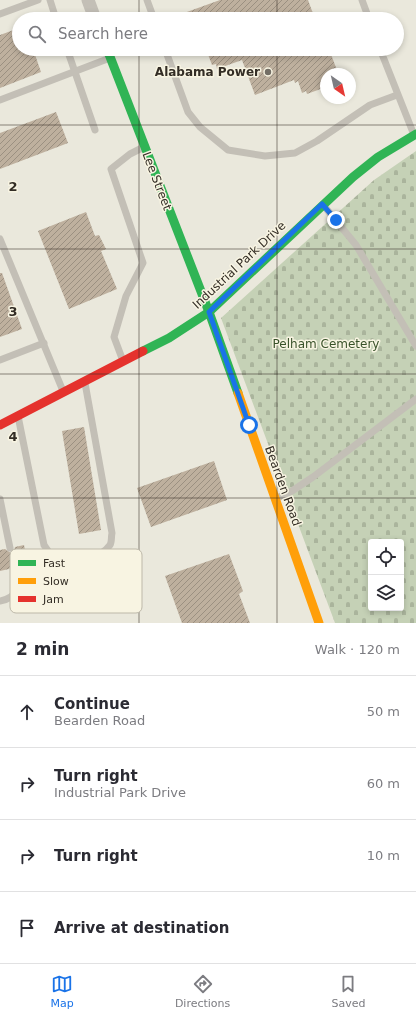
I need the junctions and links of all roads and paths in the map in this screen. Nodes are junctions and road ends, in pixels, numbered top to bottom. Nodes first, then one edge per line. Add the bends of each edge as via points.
1 (38, 0) edge
2 (50, 0) edge
3 (88, 0) edge
4 (147, 0) edge
5 (362, 0) edge
6 (54, 12) edge
7 (92, 12) edge
8 (151, 12) edge
9 (366, 12) edge
10 (0, 14) edge
11 (70, 56) edge
12 (168, 56) edge
13 (383, 56) edge
14 (110, 58) joint
15 (75, 71) junction
16 (397, 95) junction
17 (0, 100) edge
18 (95, 130) dead end
19 (415, 134) edge
20 (144, 147) junction
21 (322, 204) junction
22 (0, 239) edge
23 (209, 312) junction
24 (44, 343) junction
25 (416, 346) edge
26 (0, 360) edge
27 (124, 363) junction
28 (85, 382) junction
29 (64, 393) junction
30 (416, 399) edge
31 (18, 416) junction
32 (0, 425) edge
33 (0, 499) edge
34 (275, 499) junction
35 (3, 528) edge
36 (10, 548) dead end
37 (47, 549) edge
38 (106, 549) edge
39 (10, 599) edge
40 (0, 601) edge
41 (319, 623) edge

1 - 10 lane
2 - 6 lane
3 - 7 street
4 - 8 lane
5 - 9 lane
11 - 15 lane
12 - 16 lane via 188,112 200,127 228,150 265,156 295,153 370,105
13 - 16 lane
14 - 15 lane
14 - 20 street, Lee Street
15 - 17 lane
15 - 18 lane
16 - 19 lane
19 - 21 street, Industrial Park Drive via 378,157
20 - 23 street, Lee Street
20 - 27 lane via 111,169 143,263 126,296 114,337
21 - 23 street, Industrial Park Drive
21 - 25 lane via 356,245
22 - 24 lane
23 - 27 street, Industrial Park Drive
23 - 34 street, Bearden Road
24 - 26 lane
24 - 29 lane
27 - 28 street, Industrial Park Drive
28 - 29 street, Industrial Park Drive
28 - 38 lane via 112,533 110,544
29 - 31 street, Industrial Park Drive
30 - 34 lane via 308,480
31 - 32 street, Industrial Park Drive
31 - 37 lane
33 - 35 lane
34 - 41 street, Bearden Road
35 - 36 lane
39 - 40 lane

